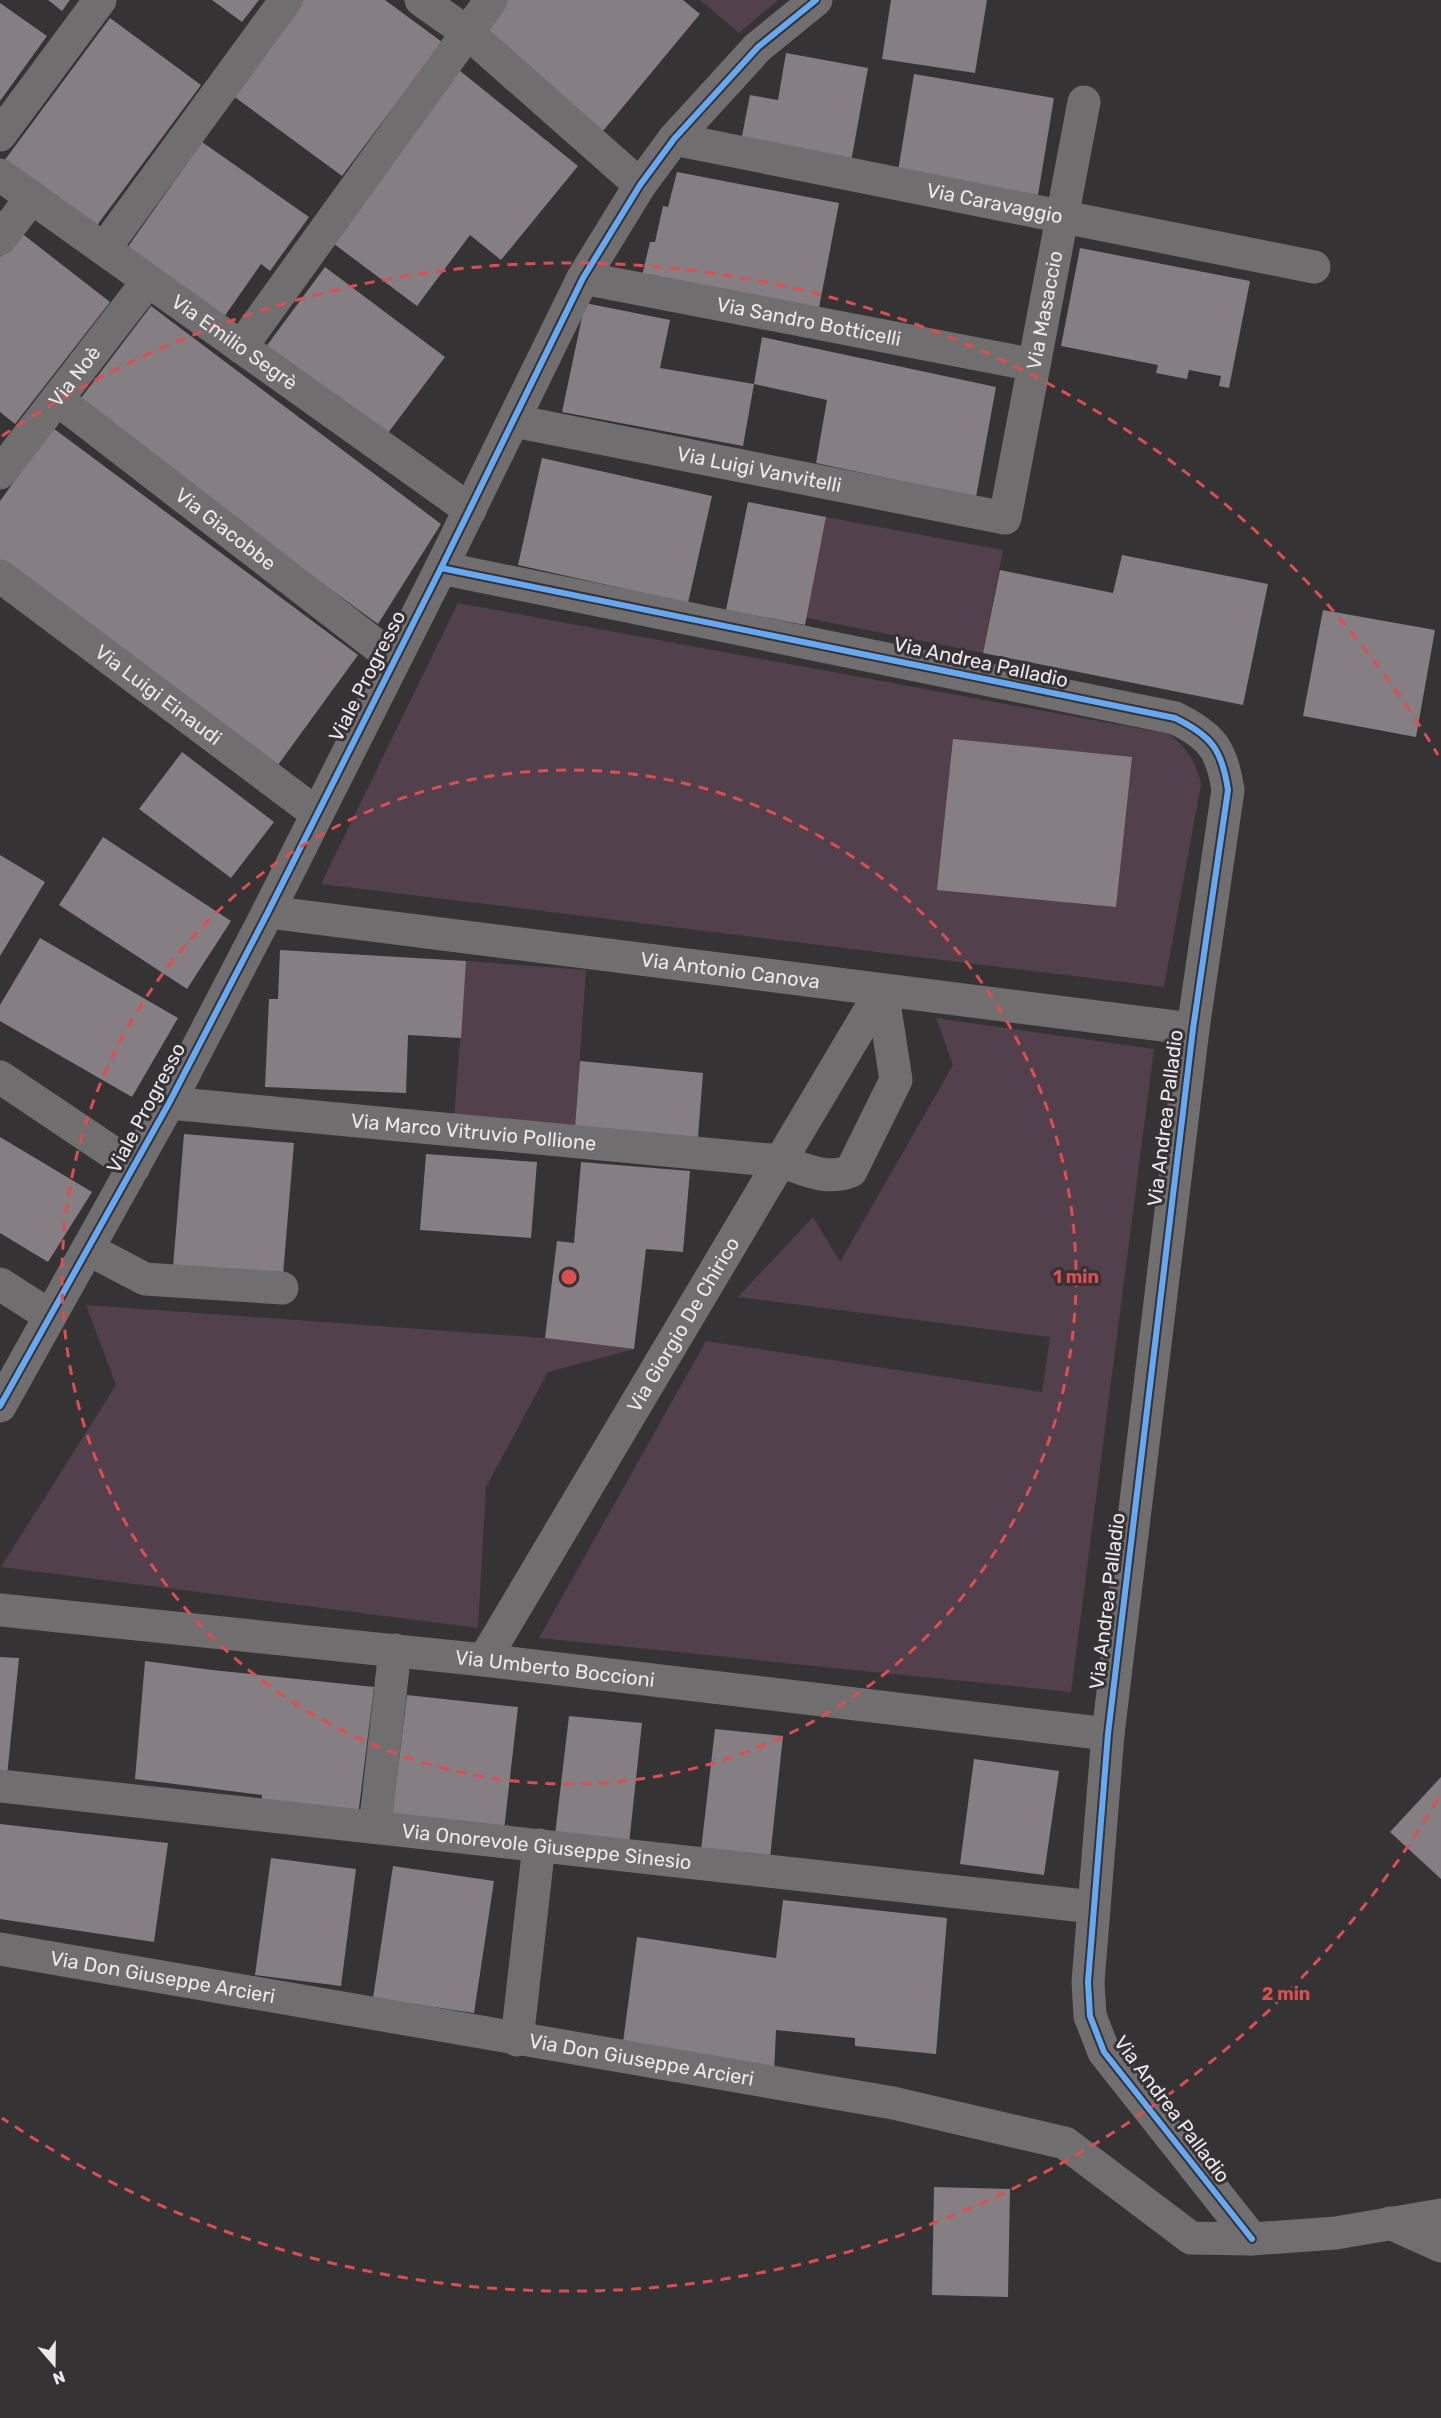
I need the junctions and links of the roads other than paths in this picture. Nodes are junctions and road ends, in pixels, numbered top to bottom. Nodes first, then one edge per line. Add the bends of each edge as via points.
1 (100, 0) edge
2 (286, 0) edge
3 (421, 0) edge
4 (491, 0) edge
5 (816, 0) edge
6 (468, 33) junction
7 (1084, 102) dead end
8 (0, 135) edge
9 (674, 139) junction
10 (0, 175) edge
11 (640, 185) junction
12 (32, 197) junction
13 (1063, 217) junction
14 (0, 238) edge
15 (104, 249) junction
16 (1314, 267) dead end
17 (583, 278) junction
18 (148, 281) junction
19 (241, 347) junction
20 (1034, 365) junction
21 (57, 399) junction
22 (514, 421) junction
23 (0, 474) edge
24 (470, 510) junction
25 (1005, 518) joint
26 (441, 568) junction
27 (0, 576) edge
28 (394, 659) junction
29 (316, 813) junction
30 (268, 912) junction
31 (882, 990) junction
32 (1192, 1029) junction
33 (0, 1077) edge
34 (169, 1103) junction
35 (780, 1161) junction
36 (134, 1167) junction
37 (88, 1249) junction
38 (0, 1284) edge
39 (282, 1288) dead end
40 (50, 1316) junction
41 (0, 1406) edge
42 (0, 1610) edge
43 (395, 1650) junction
44 (484, 1660) junction
45 (1108, 1734) junction
46 (0, 1786) edge
47 (375, 1827) junction
48 (539, 1845) junction
49 (1093, 1907) junction
50 (0, 1949) edge
51 (517, 2040) junction
52 (1441, 2215) edge
53 (1390, 2223) junction
54 (1252, 2239) junction
55 (1441, 2246) edge

1 - 8 street
2 - 15 street
3 - 6 street
4 - 6 street
5 - 9 street, Viale Progresso via 758,47
6 - 11 street
6 - 19 street
7 - 13 street, Via Masaccio
9 - 11 street, Viale Progresso
9 - 13 street, Via Caravaggio
10 - 12 street, Via Emilio Segrè
11 - 17 street, Viale Progresso
12 - 14 street
12 - 15 street, Via Emilio Segrè
13 - 16 street, Via Caravaggio
13 - 20 street, Via Masaccio
15 - 18 street, Via Emilio Segrè
17 - 20 street, Via Sandro Botticelli
17 - 22 street, Viale Progresso
18 - 19 street, Via Emilio Segrè
18 - 21 street, Via Noè
19 - 24 street, Via Emilio Segrè
20 - 25 street, Via Masaccio
21 - 23 street, Via Noè
21 - 28 street, Via Giacobbe
22 - 24 street, Viale Progresso
22 - 25 street, Via Luigi Vanvitelli
24 - 26 street, Viale Progresso
26 - 28 street, Viale Progresso
26 - 32 street, Via Andrea Palladio via 1174,718 1194,728 1210,740 1224,764 1228,790
27 - 29 street, Via Luigi Einaudi
28 - 29 street, Viale Progresso
29 - 30 street, Viale Progresso
30 - 31 street, Via Antonio Canova
30 - 34 street, Viale Progresso
31 - 32 street, Via Antonio Canova
31 - 35 street, Via Giorgio De Chirico
31 - 35 street, Via Marco Vitruvio Pollione via 896,1080 851,1171 825,1176
32 - 45 street, Via Andrea Palladio
33 - 36 street
34 - 35 street, Via Marco Vitruvio Pollione
34 - 36 street, Viale Progresso
35 - 44 street, Via Giorgio De Chirico
36 - 37 street, Viale Progresso
37 - 39 street via 145,1279
37 - 40 street, Viale Progresso
38 - 40 street
40 - 41 street, Viale Progresso
42 - 43 street, Via Umberto Boccioni
43 - 44 street, Via Umberto Boccioni
43 - 47 street
44 - 45 street, Via Umberto Boccioni
45 - 49 street, Via Andrea Palladio
46 - 47 street, Via Onorevole Giuseppe Sinesio
47 - 48 street, Via Onorevole Giuseppe Sinesio
48 - 49 street, Via Onorevole Giuseppe Sinesio
48 - 51 street
49 - 54 street, Via Andrea Palladio via 1090,2016 1104,2052
50 - 51 street, Via Don Giuseppe Arcieri
51 - 54 street, Via Don Giuseppe Arcieri via 893,2103 1065,2143 1191,2238
52 - 53 street, Via Don Giuseppe Arcieri
53 - 54 street, Via Don Giuseppe Arcieri via 1336,2233
53 - 55 street

